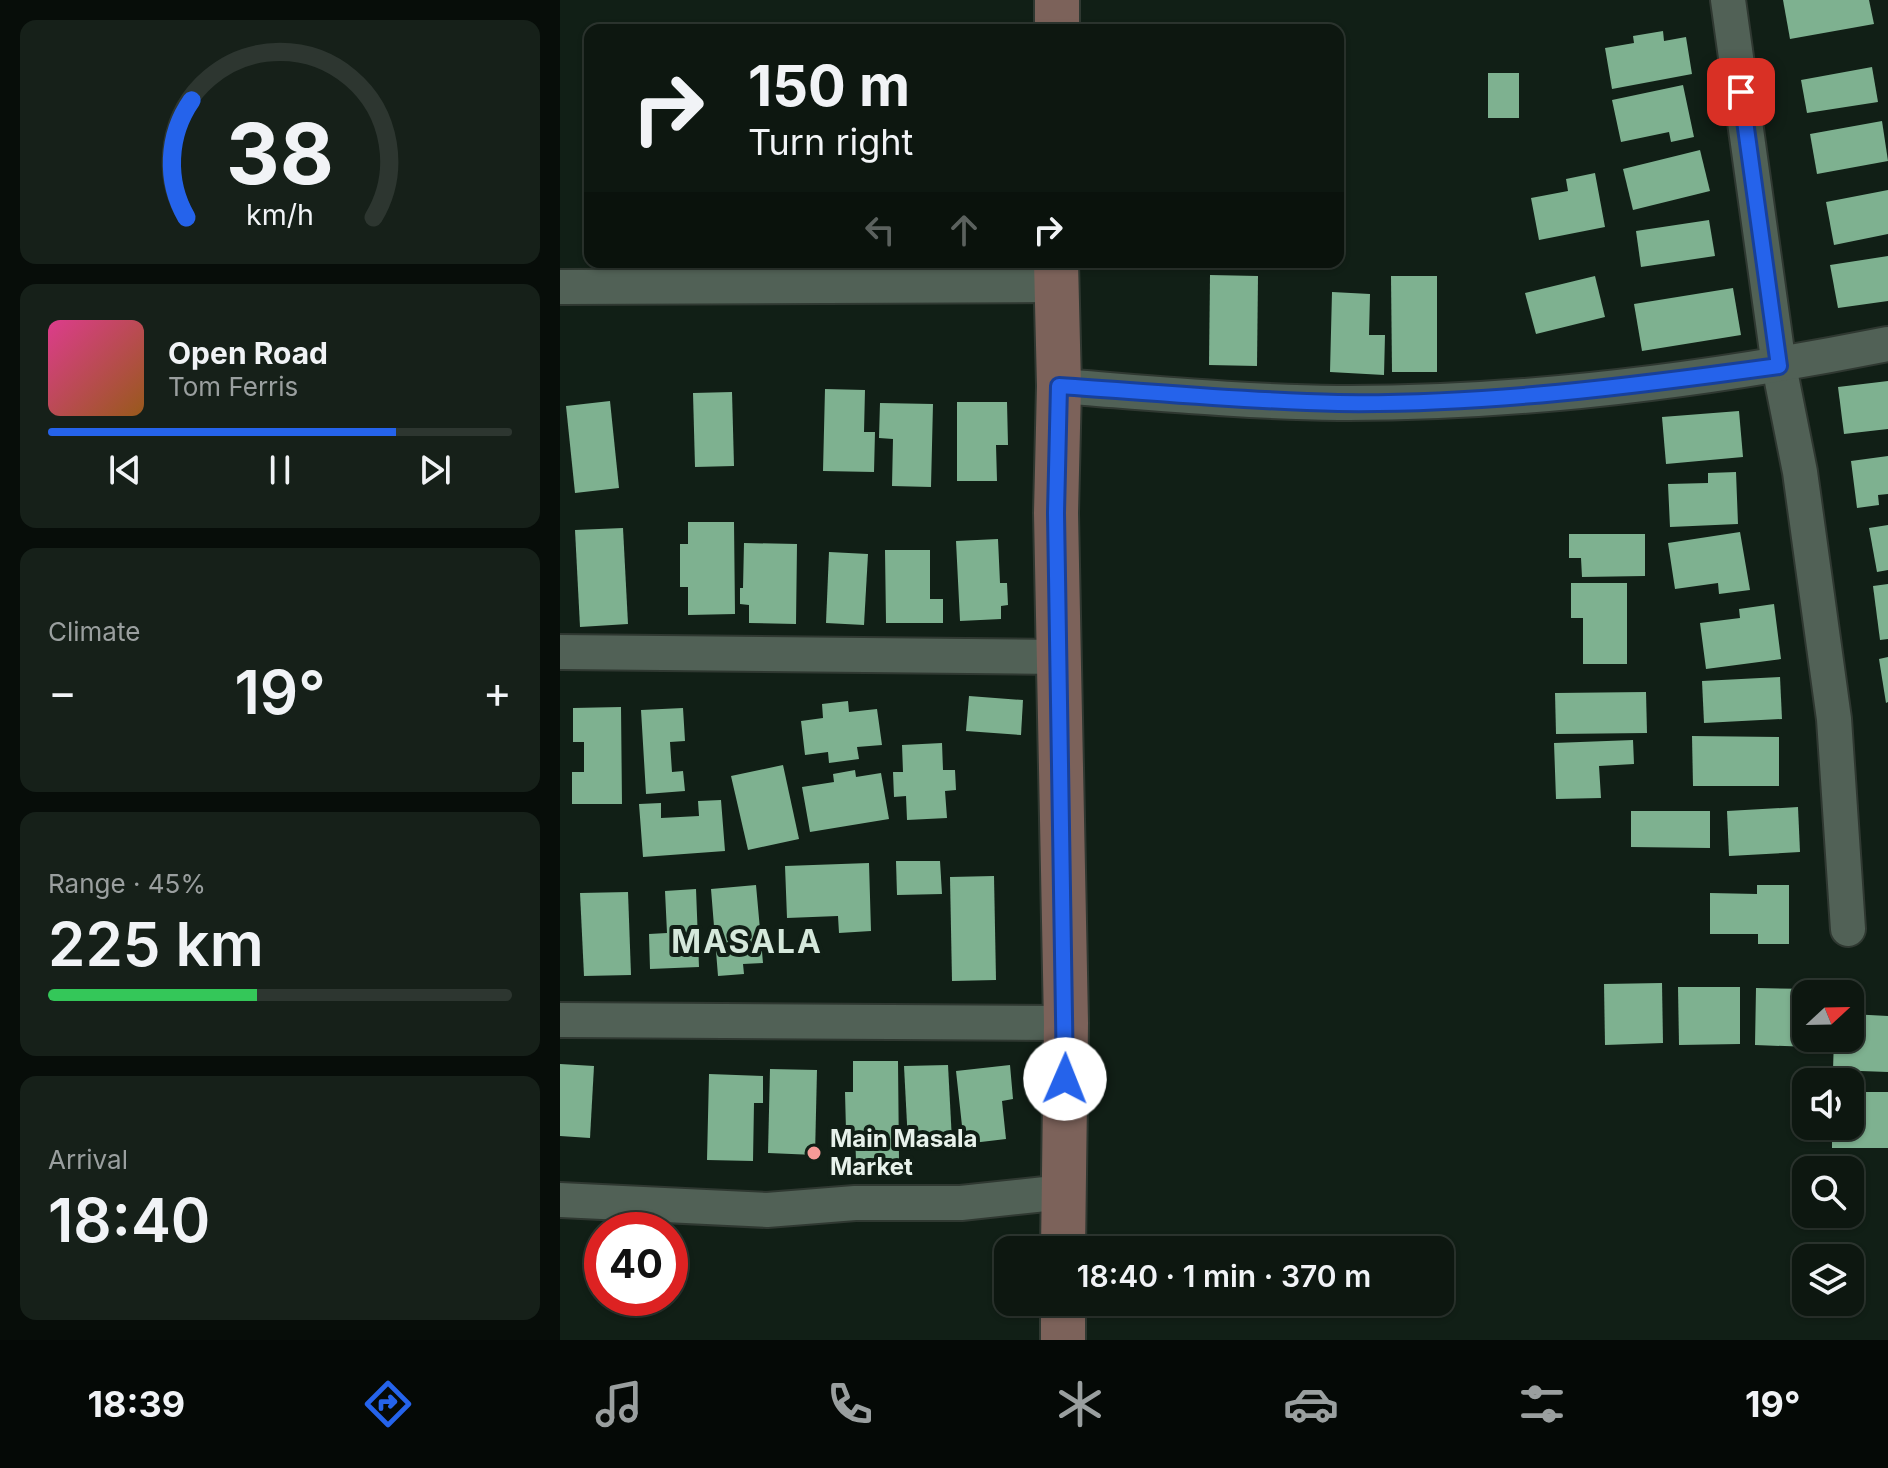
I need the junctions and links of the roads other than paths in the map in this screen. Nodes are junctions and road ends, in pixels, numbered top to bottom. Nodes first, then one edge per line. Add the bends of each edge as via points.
1 (1057, 0) edge
2 (1728, 0) edge
3 (1057, 24) edge
4 (1056, 274) edge
5 (560, 287) edge
6 (1888, 344) edge
7 (1779, 366) junction
8 (1059, 386) junction
9 (560, 652) edge
10 (1058, 657) junction
11 (1848, 929) dead end
12 (560, 1020) edge
13 (1066, 1023) junction
14 (1064, 1192) junction
15 (560, 1200) edge
16 (1063, 1236) edge
17 (1063, 1316) edge
18 (1063, 1340) edge

1 - 3 street
2 - 7 street
4 - 5 street
4 - 8 street
6 - 7 street
7 - 8 street via 1503,398 1339,403
7 - 11 street via 1800,472 1834,719
8 - 10 street
9 - 10 street
10 - 13 street
12 - 13 street
13 - 14 street
14 - 15 street via 961,1203 767,1210
14 - 16 street
17 - 18 street

